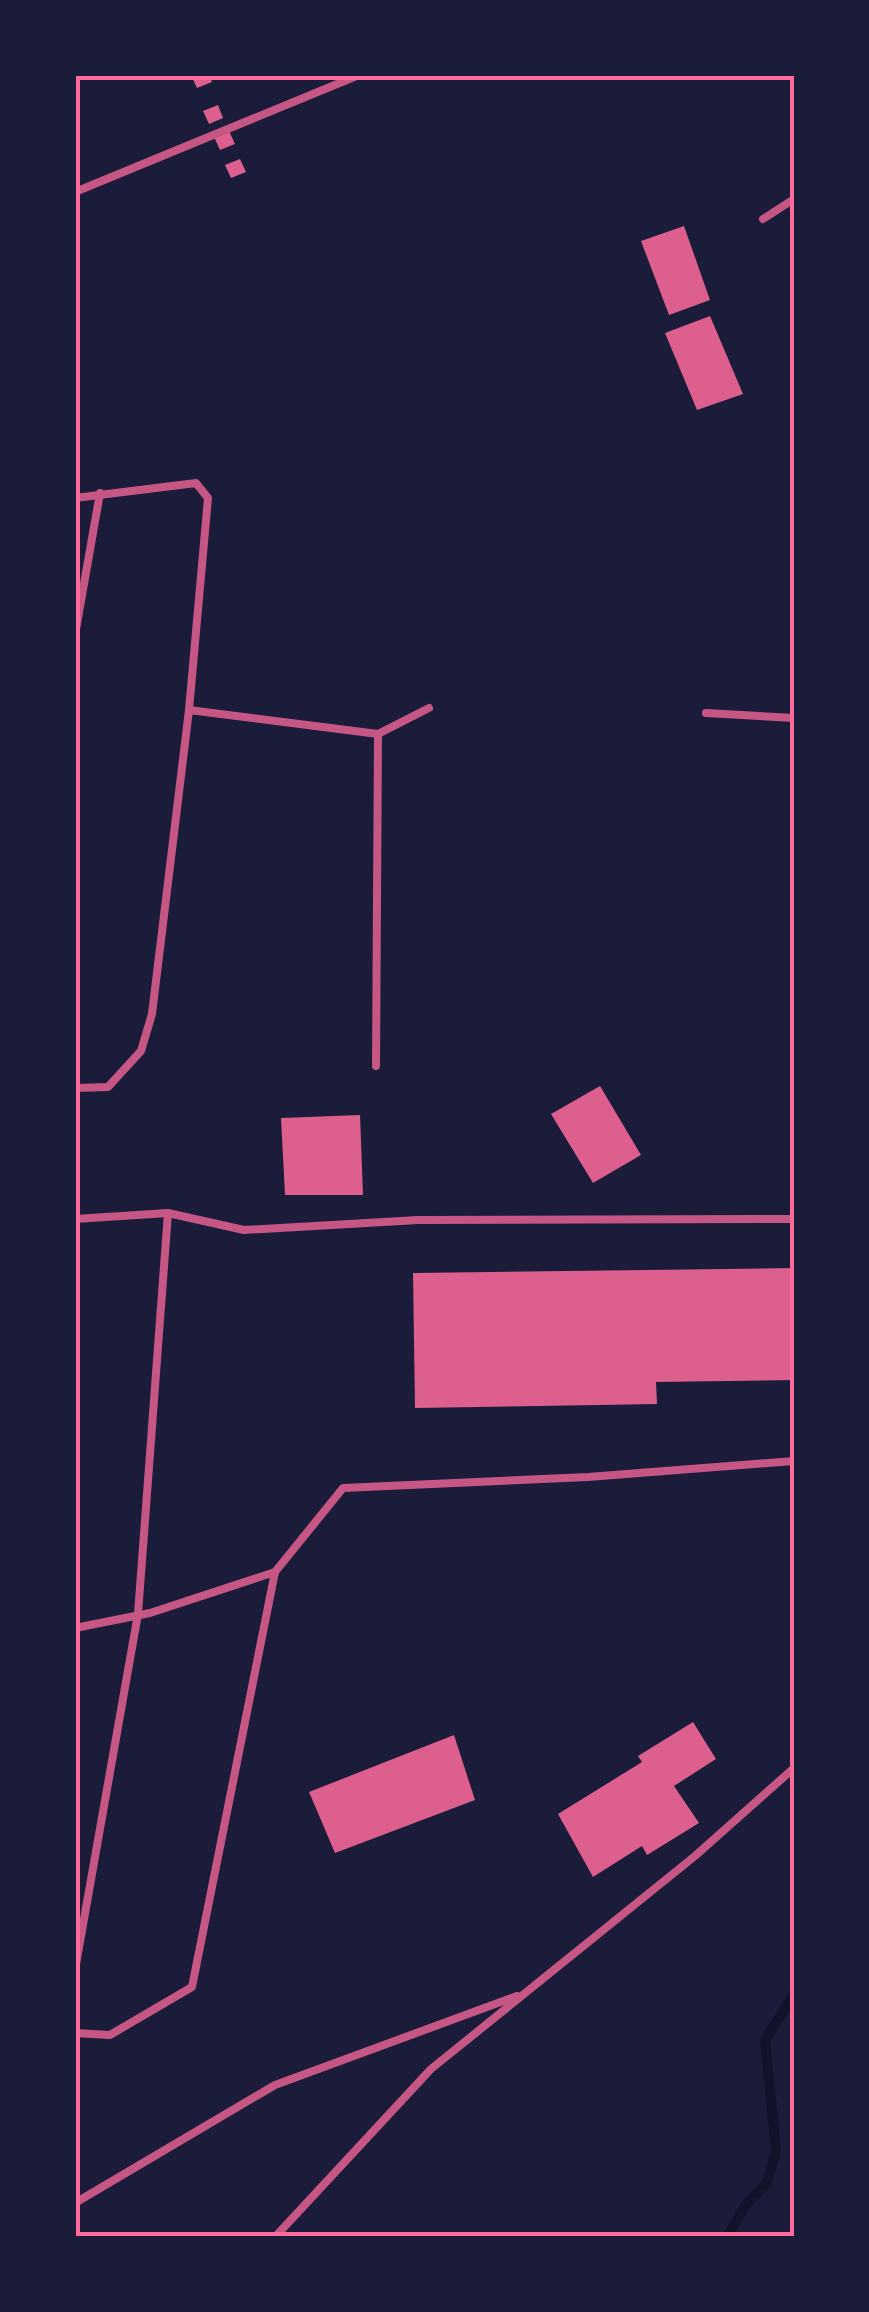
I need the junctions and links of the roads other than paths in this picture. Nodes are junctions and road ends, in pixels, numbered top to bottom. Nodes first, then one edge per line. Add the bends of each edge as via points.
1 (359, 75) edge
2 (75, 192) edge
3 (794, 199) edge
4 (763, 219) dead end
5 (100, 493) junction
6 (75, 498) edge
7 (75, 635) edge
8 (429, 708) dead end
9 (189, 710) junction
10 (706, 714) dead end
11 (794, 718) edge
12 (378, 734) junction
13 (376, 1066) dead end
14 (75, 1088) edge
15 (168, 1212) junction
16 (75, 1219) edge
17 (794, 1220) edge
18 (794, 1461) edge
19 (274, 1572) junction
20 (138, 1614) junction
21 (75, 1628) edge
22 (794, 1768) edge
23 (75, 1970) edge
24 (525, 1993) junction
25 (75, 2033) edge
26 (75, 2203) edge
27 (276, 2237) edge

1 - 2 lane
3 - 4 lane
5 - 6 lane
5 - 7 lane
5 - 9 lane via 196,483 208,498
8 - 12 lane
9 - 12 lane
9 - 14 lane via 142,1051 108,1087
10 - 11 lane
12 - 13 lane
15 - 16 lane
15 - 17 lane via 244,1230 418,1220
15 - 20 lane
18 - 19 lane via 342,1488
19 - 20 lane
19 - 25 lane via 192,1987 110,2034
20 - 21 lane
20 - 23 lane
22 - 24 lane
24 - 26 lane via 276,2085
24 - 27 lane via 431,2068

